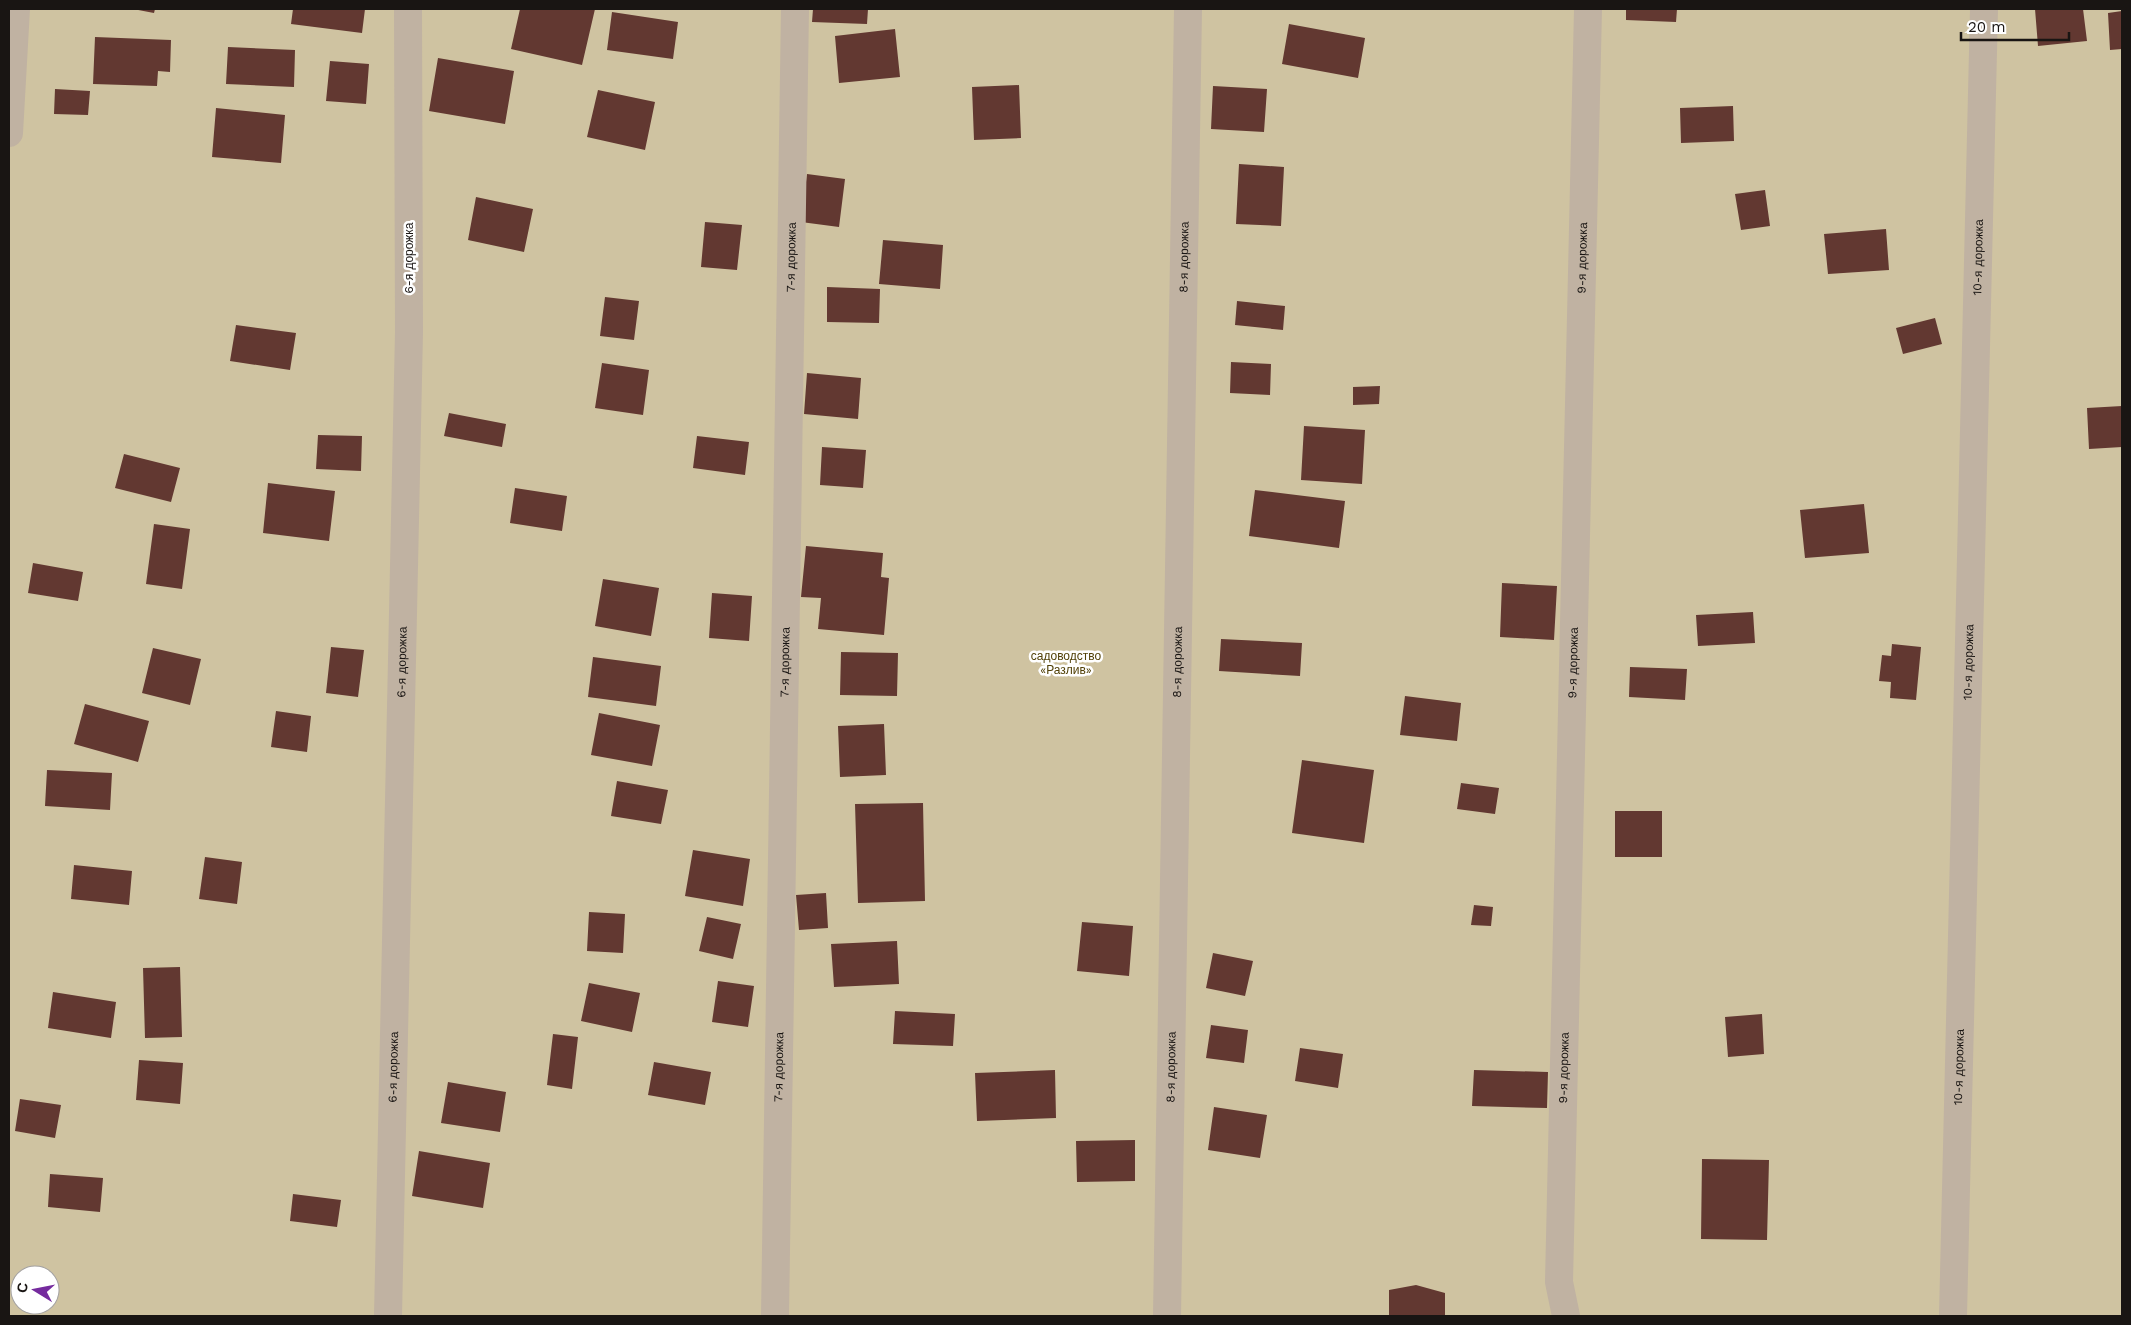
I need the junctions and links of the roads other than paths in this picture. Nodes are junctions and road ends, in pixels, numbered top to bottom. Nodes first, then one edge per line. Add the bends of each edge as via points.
1 (16, 9) edge
2 (408, 9) edge
3 (795, 9) edge
4 (1188, 9) edge
5 (1588, 9) edge
6 (1984, 9) edge
7 (9, 133) edge
8 (388, 1316) edge
9 (775, 1316) edge
10 (1168, 1316) edge
11 (1566, 1316) edge
12 (1953, 1316) edge

1 - 7 street
2 - 8 street, 6-я дорожка via 409,332
3 - 9 street, 7-я дорожка
4 - 10 street, 8-я дорожка
5 - 11 street, 9-я дорожка via 1559,1282
6 - 12 street, 10-я дорожка

